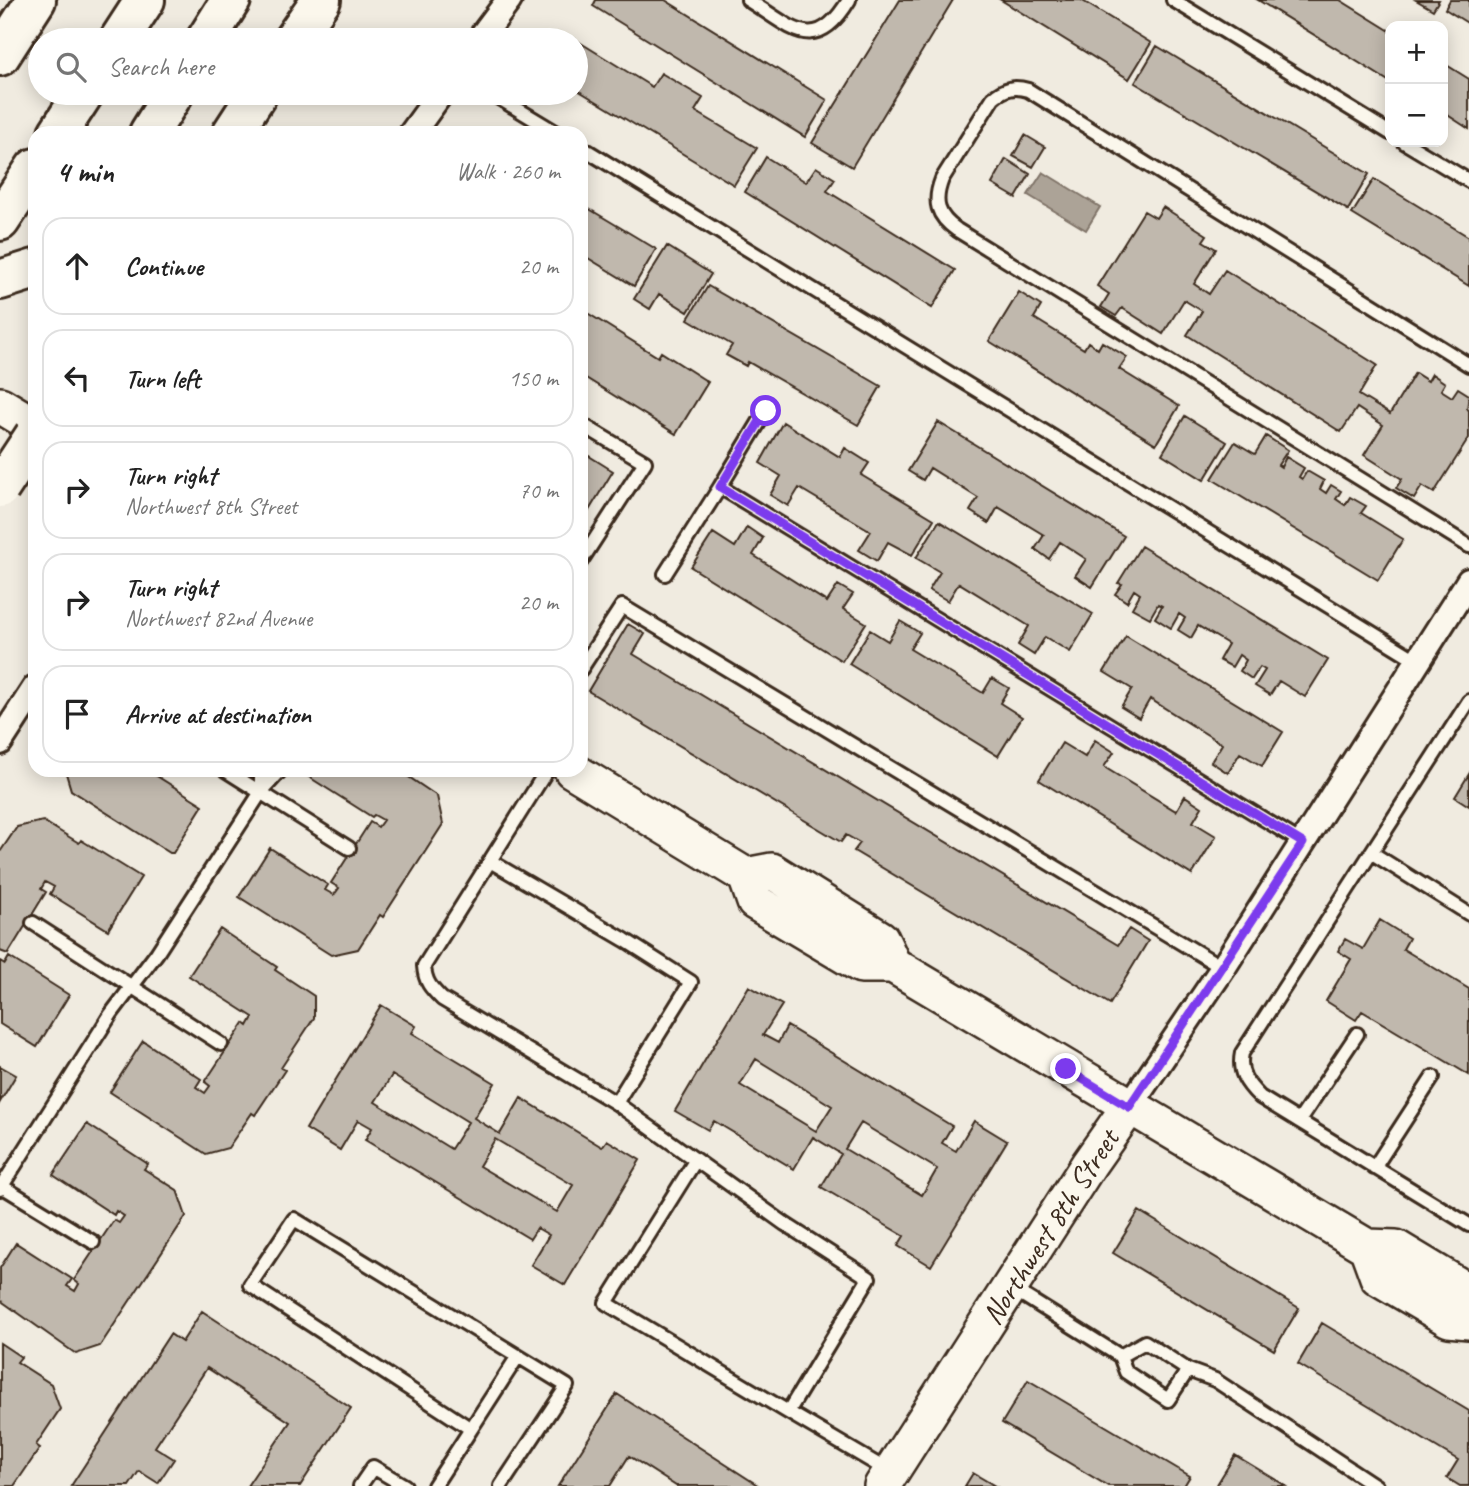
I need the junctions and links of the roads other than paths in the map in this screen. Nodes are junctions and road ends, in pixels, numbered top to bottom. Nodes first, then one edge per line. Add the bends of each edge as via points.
1 (36, 0) edge
2 (145, 0) edge
3 (231, 0) edge
4 (321, 0) edge
5 (509, 0) edge
6 (748, 0) edge
7 (849, 0) edge
8 (1173, 0) edge
9 (127, 28) edge
10 (214, 28) edge
11 (301, 28) edge
12 (488, 28) edge
13 (0, 55) edge
14 (76, 105) edge
15 (166, 105) edge
16 (250, 105) edge
17 (432, 105) edge
18 (511, 105) edge
19 (63, 126) edge
20 (153, 126) edge
21 (237, 126) edge
22 (417, 126) edge
23 (545, 126) edge
24 (1385, 130) edge
25 (1412, 147) edge
26 (588, 151) edge
27 (28, 179) edge
28 (1469, 181) edge
29 (7, 211) edge
30 (28, 271) edge
31 (0, 280) edge
32 (1469, 365) edge
33 (0, 405) edge
34 (766, 411) dead end
35 (28, 422) edge
36 (588, 428) edge
37 (28, 446) edge
38 (0, 452) edge
39 (28, 468) edge
40 (720, 487) junction
41 (0, 488) edge
42 (1469, 546) edge
43 (588, 550) edge
44 (665, 574) dead end
45 (1469, 582) edge
46 (588, 658) edge
47 (1418, 661) junction
48 (28, 699) edge
49 (1469, 701) edge
50 (0, 742) edge
51 (236, 777) edge
52 (261, 777) edge
53 (275, 777) edge
54 (543, 777) edge
55 (583, 777) edge
56 (261, 792) junction
57 (1303, 843) junction
58 (349, 848) dead end
59 (1372, 853) junction
60 (490, 861) junction
61 (1469, 914) edge
62 (33, 923) dead end
63 (1223, 968) junction
64 (132, 986) junction
65 (1357, 1034) dead end
66 (221, 1044) dead end
67 (1433, 1077) dead end
68 (616, 1103) junction
69 (1129, 1107) junction
70 (1299, 1121) junction
71 (695, 1161) junction
72 (1374, 1168) junction
73 (1, 1187) edge
74 (1469, 1225) edge
75 (93, 1242) dead end
76 (1367, 1247) junction
77 (1010, 1287) junction
78 (1469, 1296) edge
79 (1469, 1321) edge
80 (518, 1356) junction
81 (1120, 1356) junction
82 (1188, 1370) junction
83 (788, 1412) junction
84 (471, 1429) junction
85 (886, 1479) edge
86 (360, 1486) edge
87 (405, 1486) edge
88 (434, 1486) edge
89 (501, 1486) edge
90 (1376, 1486) edge

1 - 13 highway
2 - 9 highway
3 - 10 highway
4 - 11 highway
5 - 12 street
6 - 7 lane via 797,31 809,33 832,25
8 - 24 lane
14 - 19 highway
15 - 20 highway
16 - 21 highway
17 - 22 street
18 - 23 lane
25 - 28 lane
26 - 47 lane
27 - 29 highway
30 - 31 highway
32 - 42 lane via 1028,90 1001,90 993,97 937,191 940,214 957,230
33 - 35 street
34 - 40 lane
36 - 43 lane via 645,462
37 - 41 highway, bridge
38 - 39 street
40 - 44 lane
40 - 57 lane
45 - 47 street, Northwest 8th Street
46 - 63 lane via 622,606
47 - 57 street, Northwest 8th Street
48 - 50 street
49 - 59 lane
51 - 56 lane
52 - 56 lane
53 - 56 lane
54 - 60 lane
55 - 69 street via 746,876 772,871 881,939 893,965
56 - 58 lane
56 - 64 lane
57 - 63 street, Northwest 8th Street
59 - 61 lane
59 - 70 lane via 1242,1053 1242,1075 1249,1086
60 - 68 lane via 425,966 425,978 442,999
60 - 68 lane via 691,982
62 - 64 lane
63 - 69 street, Northwest 8th Street
64 - 66 lane
64 - 73 lane
65 - 70 lane
67 - 72 lane
68 - 71 lane
69 - 76 street
69 - 77 street, Northwest 8th Street
70 - 72 lane
71 - 83 lane via 869,1279
71 - 83 lane via 607,1303
72 - 74 lane
73 - 75 lane
76 - 78 street via 1395,1248
76 - 79 street via 1378,1277 1449,1319
77 - 81 lane
77 - 85 street, Northwest 8th Street
80 - 84 lane
80 - 84 lane via 293,1219 250,1285
80 - 89 lane via 568,1386
81 - 82 lane via 1145,1342
81 - 82 lane via 1126,1371 1168,1400
82 - 90 lane via 1214,1380
83 - 85 lane via 848,1447
84 - 88 lane
86 - 87 lane via 373,1467

